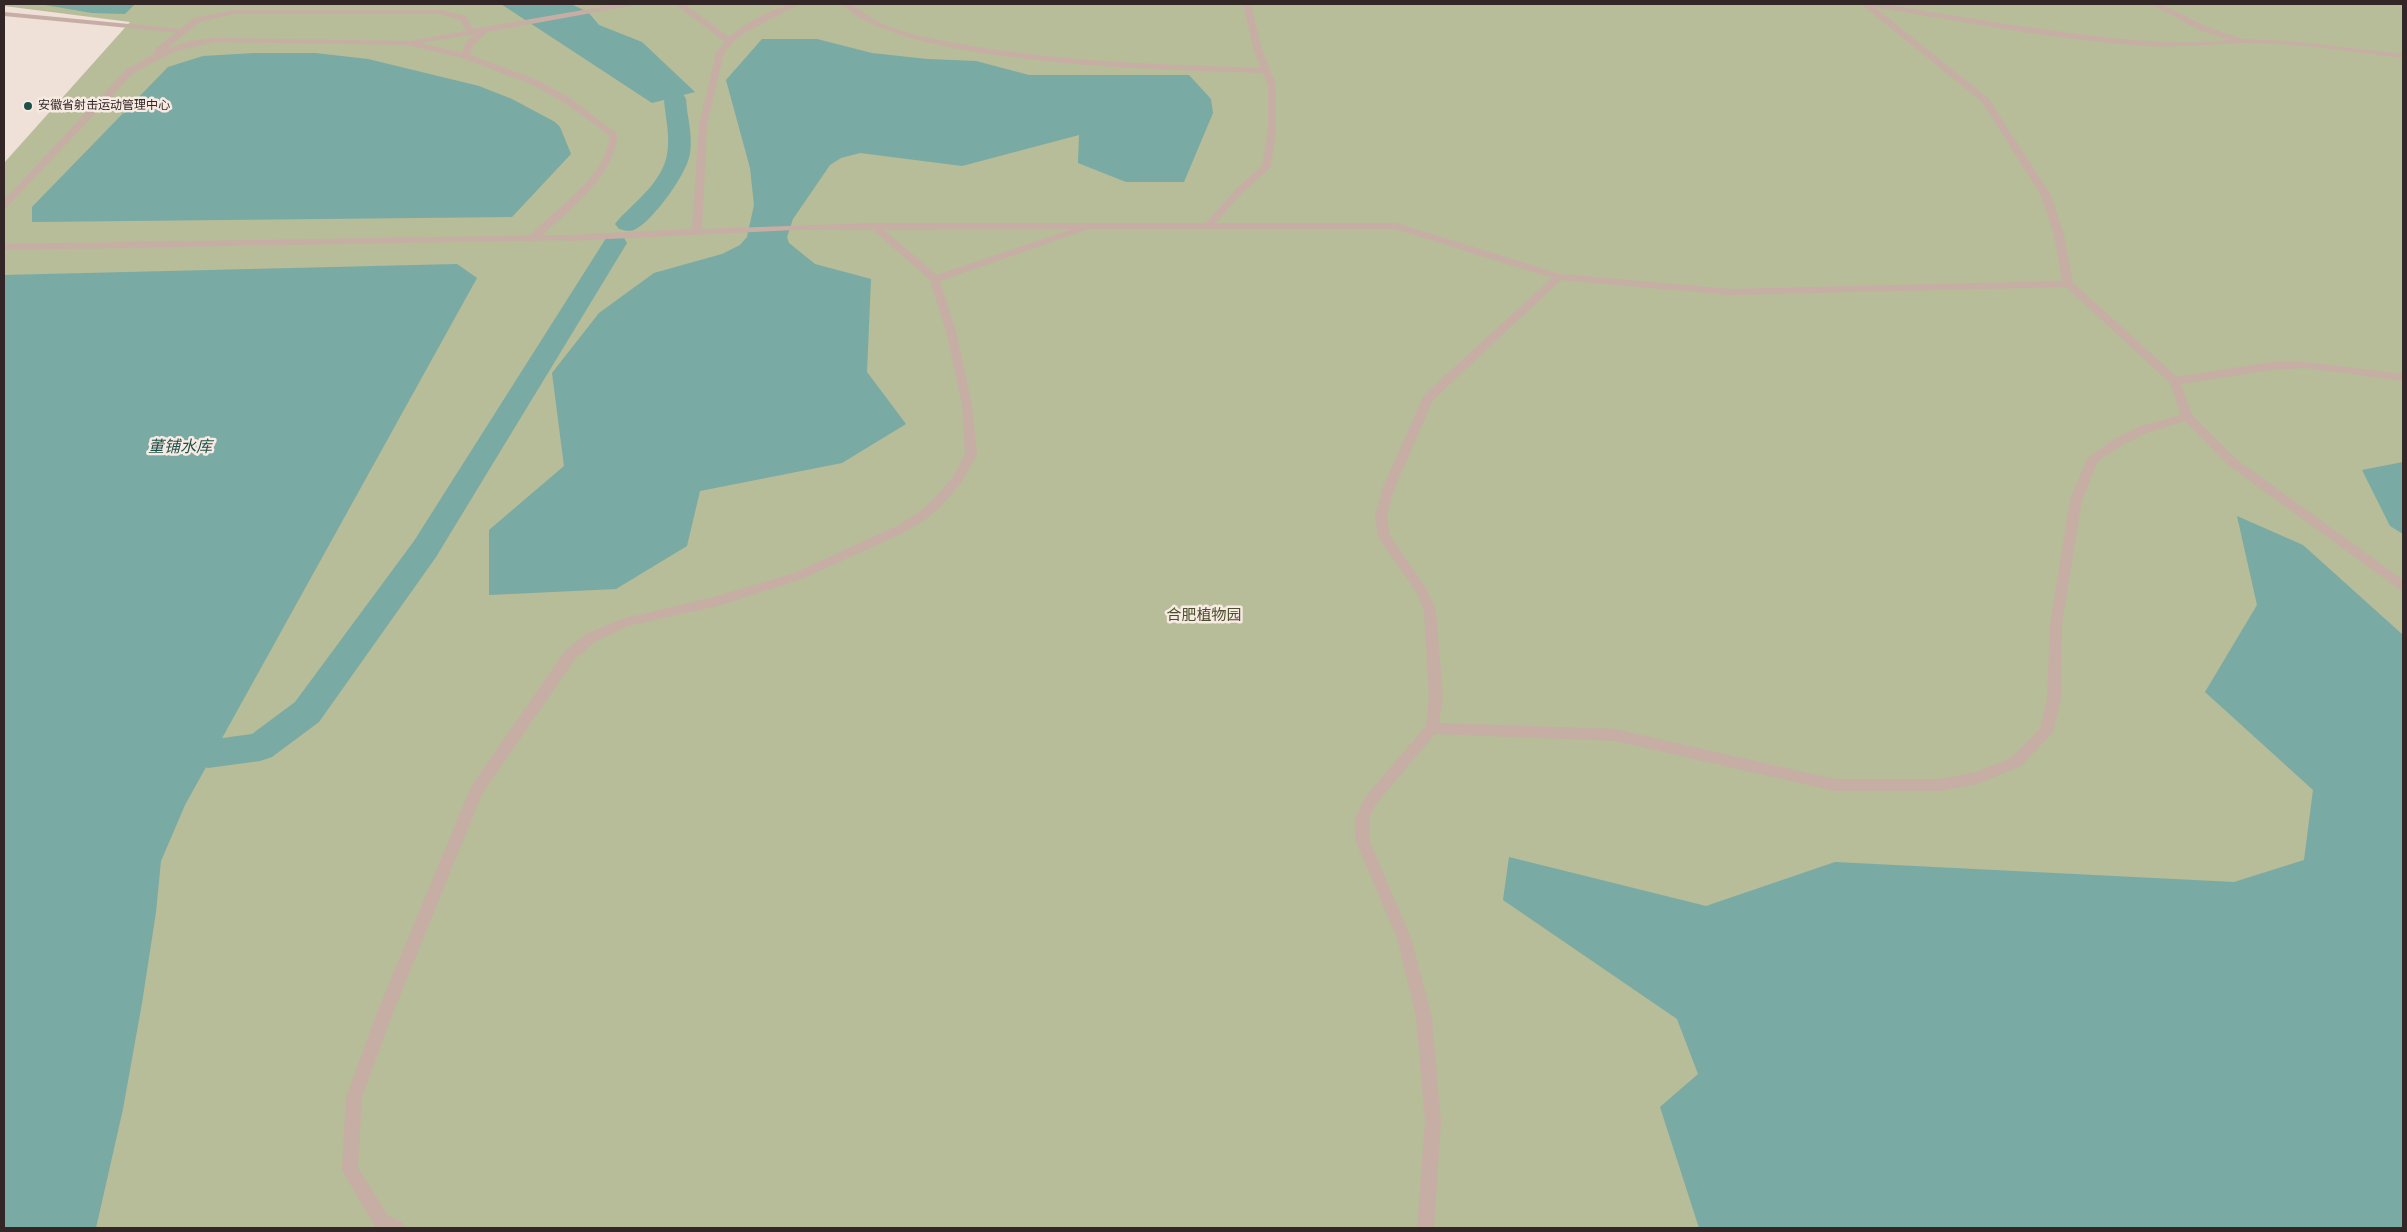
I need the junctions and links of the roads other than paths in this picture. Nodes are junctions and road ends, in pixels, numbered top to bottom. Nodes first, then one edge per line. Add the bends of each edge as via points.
1 (630, 4) edge
2 (679, 4) edge
3 (796, 4) edge
4 (846, 4) edge
5 (1247, 4) edge
6 (1865, 4) edge
7 (1869, 4) edge
8 (2155, 4) edge
9 (4, 14) edge
10 (484, 30) junction
11 (181, 31) junction
12 (471, 32) junction
13 (729, 41) junction
14 (2241, 41) junction
15 (407, 43) junction
16 (465, 56) junction
17 (2403, 56) edge
18 (150, 58) junction
19 (1266, 71) junction
20 (4, 205) edge
21 (874, 226) junction
22 (1094, 226) junction
23 (1208, 226) junction
24 (698, 230) junction
25 (532, 239) junction
26 (4, 247) edge
27 (1559, 276) junction
28 (935, 279) junction
29 (2068, 284) junction
30 (2403, 376) edge
31 (2175, 381) junction
32 (2186, 417) junction
33 (2403, 586) edge
34 (1432, 728) junction
35 (396, 1228) edge
36 (1425, 1228) edge

1 - 10 street
2 - 13 street
3 - 13 street via 765,18
4 - 19 street via 877,24 904,35 949,44 1088,61
5 - 19 street
6 - 29 street via 1985,100 2046,195 2059,235
7 - 14 street via 2060,34 2163,46 2204,46
8 - 14 street via 2204,29
9 - 11 street
10 - 12 street
10 - 16 street via 469,44
11 - 12 street via 197,20 234,12 440,12 462,18
11 - 18 street
12 - 15 street
13 - 24 street via 720,52 703,126
14 - 17 street via 2290,43
15 - 16 street
15 - 18 street via 214,40
16 - 25 street via 534,82 568,100 609,129 615,138 614,148 592,179 563,212
18 - 20 street via 130,72
19 - 23 street via 1272,85 1272,129 1266,168 1239,191
21 - 22 street
21 - 24 street
21 - 28 street
22 - 23 street
22 - 28 street
23 - 27 street via 1396,226
24 - 25 street
25 - 26 street
27 - 29 street via 1761,293
27 - 34 street via 1428,398 1389,487 1381,516 1384,537 1422,590 1430,612 1436,696
28 - 35 street via 968,405 971,454 957,480 938,502 901,529 798,576 718,601 626,622 592,637 570,655 476,791 354,1097 350,1170 382,1222
29 - 31 street
30 - 31 street via 2305,365 2271,366
31 - 32 street
32 - 33 street via 2232,462
32 - 34 street via 2145,429 2093,459 2076,500 2056,624 2054,699 2046,732 2016,762 1977,778 1941,786 1834,785 1615,735
34 - 36 street via 1371,800 1362,818 1361,830 1363,842 1404,938 1424,1017 1433,1122

